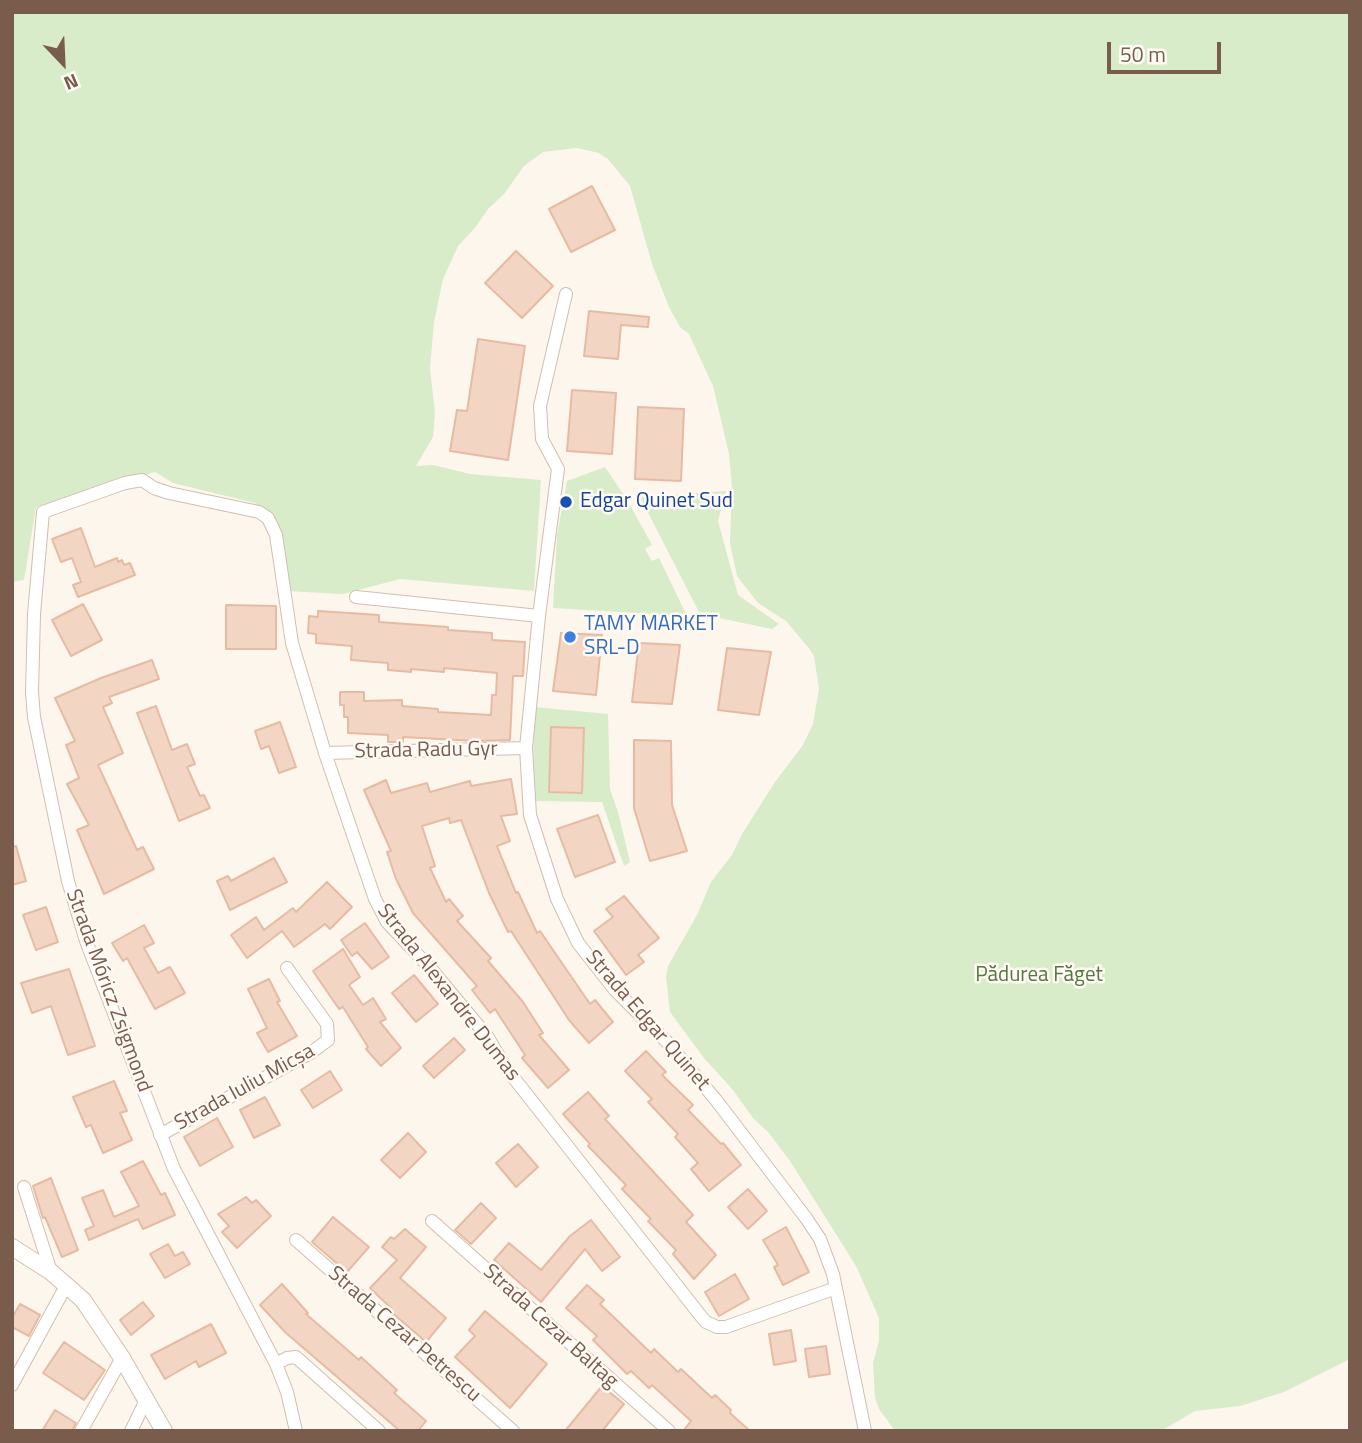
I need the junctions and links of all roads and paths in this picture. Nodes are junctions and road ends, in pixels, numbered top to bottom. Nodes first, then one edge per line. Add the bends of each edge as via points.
1 (566, 294) dead end
2 (42, 523) joint
3 (356, 597) dead end
4 (539, 616) junction
5 (526, 748) junction
6 (325, 753) junction
7 (287, 968) dead end
8 (160, 1135) junction
9 (24, 1187) dead end
10 (432, 1222) dead end
11 (296, 1240) dead end
12 (12, 1247) edge
13 (51, 1272) junction
14 (67, 1284) junction
15 (836, 1288) junction
16 (122, 1358) junction
17 (276, 1364) junction
18 (12, 1385) edge
19 (146, 1400) junction
20 (81, 1431) edge
21 (131, 1431) edge
22 (164, 1431) edge
23 (296, 1431) edge
24 (379, 1431) edge
25 (513, 1431) edge
26 (669, 1431) edge
27 (865, 1431) edge

1 - 4 street, Strada Edgar Quinet via 540,406 542,439 558,468
2 - 6 street, Strada Alexandre Dumas via 43,512 49,508 142,480 169,493 259,512 268,518 276,535 292,643
2 - 8 street, Strada Móricz Zsigmond via 32,679 38,742 86,941
3 - 4 street
4 - 5 street, Strada Edgar Quinet
5 - 6 street, Strada Radu Gyr
5 - 15 street, Strada Edgar Quinet via 530,815 557,899 578,943 716,1100 806,1218 828,1257
6 - 15 street, Strada Alexandre Dumas via 387,922 487,1036 506,1068 706,1322 726,1327
7 - 8 street, Strada Iuliu Micșa via 327,1024 328,1040
8 - 17 street, Strada Móricz Zsigmond via 173,1169
9 - 13 street
10 - 26 street, Strada Cezar Baltag
11 - 25 street, Strada Cezar Petrescu
12 - 13 street
13 - 14 street
14 - 16 street
14 - 18 street
15 - 27 street, Strada Edgar Quinet
16 - 19 street
16 - 20 street
17 - 23 street, Strada Móricz Zsigmond
17 - 24 street via 296,1357
19 - 21 street
19 - 22 street

